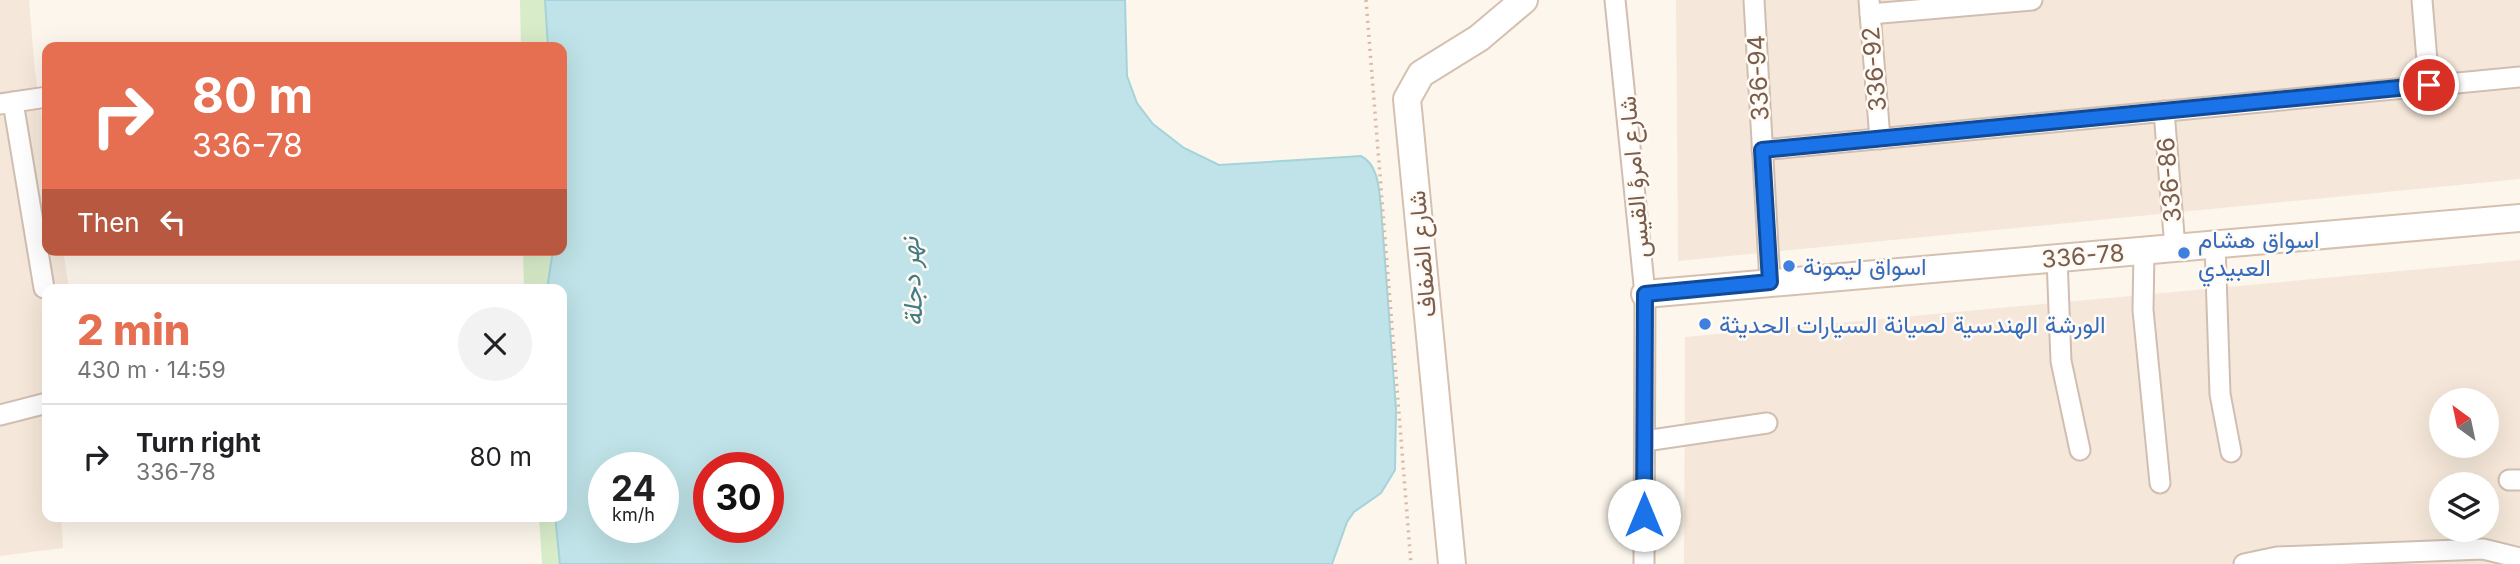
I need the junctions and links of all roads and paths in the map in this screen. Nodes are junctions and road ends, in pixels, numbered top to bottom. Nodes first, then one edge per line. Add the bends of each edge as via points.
1 (1366, 0) edge
2 (1524, 0) edge
3 (1615, 0) edge
4 (1754, 0) edge
5 (2032, 0) edge
6 (2422, 0) edge
7 (1869, 7) edge
8 (2520, 76) edge
9 (2429, 85) junction
10 (42, 98) edge
11 (7, 103) edge
12 (2164, 111) junction
13 (1880, 139) junction
14 (1762, 150) junction
15 (2520, 218) edge
16 (2214, 244) junction
17 (2175, 248) junction
18 (2144, 250) junction
19 (2057, 258) junction
20 (1770, 282) junction
21 (43, 284) edge
22 (1645, 294) junction
23 (42, 404) edge
24 (0, 415) edge
25 (1767, 423) dead end
26 (1644, 441) junction
27 (2080, 450) dead end
28 (2231, 452) dead end
29 (2160, 483) dead end
30 (2520, 558) edge
31 (1412, 564) edge
32 (1452, 564) edge
33 (1644, 564) edge
34 (2244, 564) edge

1 - 31 path
2 - 32 street, شارع الضفاف via 1479,38 1421,74 1407,99
3 - 22 street, شارع امرؤ القيس
4 - 14 street, 336-94
5 - 7 street
6 - 9 street
7 - 13 street, 336-92
8 - 9 street
9 - 12 street
10 - 11 street
11 - 21 street
12 - 13 street
12 - 17 street, 336-86
13 - 14 street
14 - 20 street, 336-94
15 - 16 street, 336-78
16 - 17 street, 336-78
16 - 28 street via 2220,394
17 - 18 street, 336-78
18 - 19 street, 336-78
18 - 29 street via 2143,310
19 - 20 street, 336-78
19 - 27 street via 2061,361
20 - 22 street, 336-78
22 - 26 street, شارع امرؤ القيس
23 - 24 street
25 - 26 street
26 - 33 street, شارع امرؤ القيس
30 - 34 street via 2483,549 2277,557

